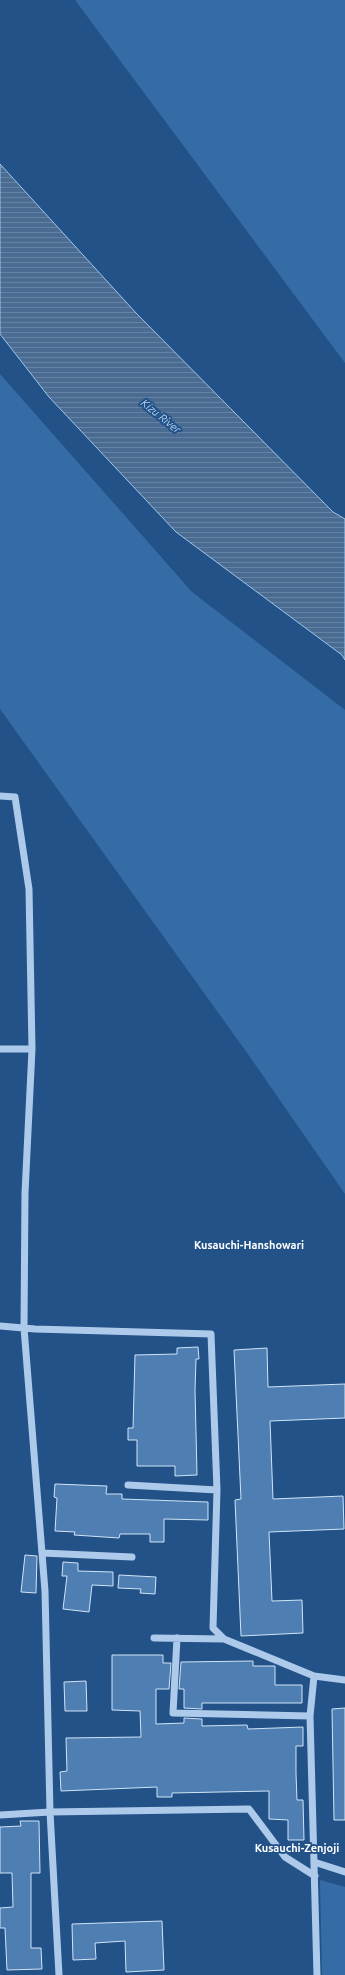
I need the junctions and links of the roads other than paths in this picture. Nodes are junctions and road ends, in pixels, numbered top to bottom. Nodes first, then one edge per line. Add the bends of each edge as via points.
1 (0, 796) edge
2 (0, 1049) edge
3 (32, 1049) junction
4 (0, 1326) edge
5 (24, 1328) junction
6 (128, 1485) dead end
7 (217, 1490) junction
8 (42, 1553) junction
9 (132, 1557) dead end
10 (154, 1638) dead end
11 (177, 1638) junction
12 (224, 1639) junction
13 (314, 1676) junction
14 (345, 1680) edge
15 (310, 1716) junction
16 (50, 1812) junction
17 (0, 1815) edge
18 (314, 1862) junction
19 (345, 1872) edge
20 (315, 1876) junction
21 (59, 1975) edge
22 (317, 1975) edge

1 - 3 street via 15,797 29,889
2 - 3 street
3 - 5 street via 25,1193
4 - 5 street
5 - 7 street via 211,1334
5 - 8 street
6 - 7 street
7 - 12 street via 213,1628
8 - 9 street
8 - 16 street via 46,1591
10 - 11 street
11 - 12 street
11 - 15 street via 173,1713
12 - 13 street
13 - 14 street
13 - 15 street
15 - 18 street
16 - 17 street
16 - 20 street via 249,1809 285,1857
16 - 21 street
18 - 19 street
18 - 20 street
20 - 22 street

